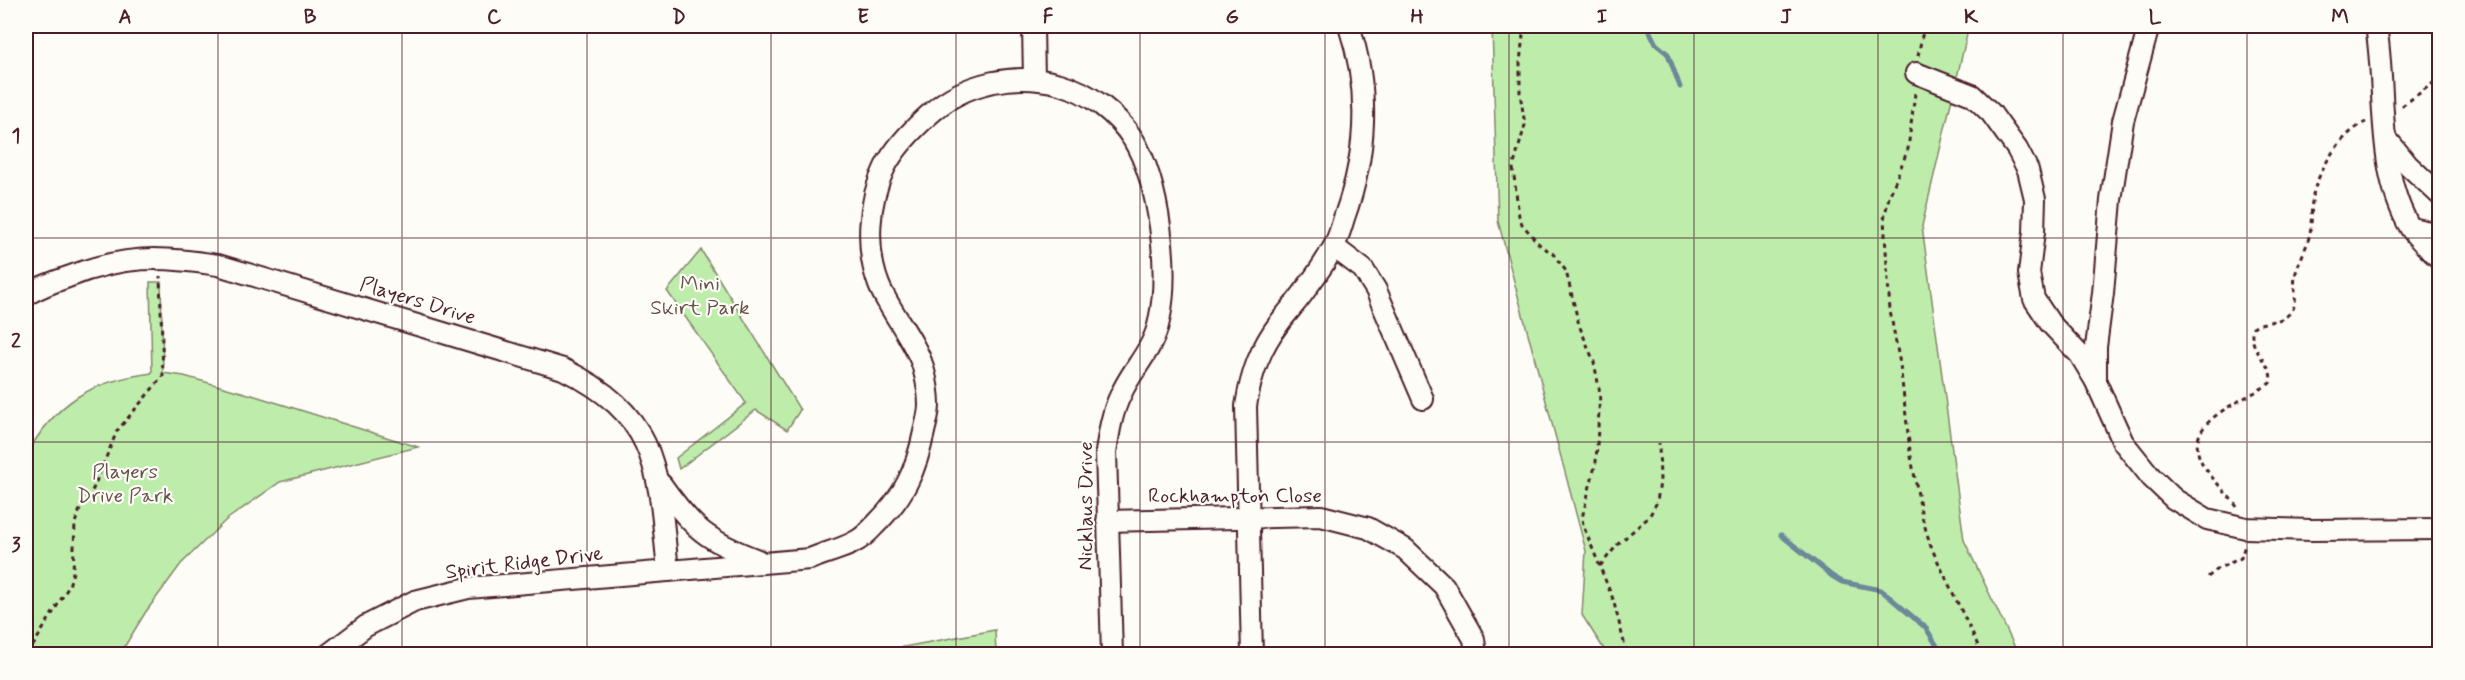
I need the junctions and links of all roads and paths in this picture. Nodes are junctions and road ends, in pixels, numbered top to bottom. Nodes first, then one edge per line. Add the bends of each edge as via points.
1 (1033, 26) edge
2 (1349, 26) edge
3 (1524, 26) edge
4 (1923, 26) edge
5 (2149, 26) edge
6 (2376, 26) edge
7 (2439, 36) edge
8 (2439, 48) edge
9 (1916, 73) junction
10 (2439, 75) edge
11 (1034, 79) junction
12 (2383, 125) junction
13 (2439, 195) edge
14 (2411, 228) junction
15 (2439, 234) edge
16 (1334, 247) junction
17 (2439, 259) edge
18 (160, 276) dead end
19 (26, 295) edge
20 (2096, 382) junction
21 (1423, 399) dead end
22 (1659, 442) dead end
23 (659, 482) junction
24 (1248, 516) junction
25 (1107, 520) junction
26 (2246, 528) junction
27 (2439, 529) edge
28 (766, 562) junction
29 (1600, 566) junction
30 (668, 571) junction
31 (2208, 578) dead end
32 (26, 619) edge
33 (33, 645) junction
34 (28, 654) edge
35 (330, 654) edge
36 (1112, 654) edge
37 (1252, 654) edge
38 (1476, 654) edge
39 (1627, 654) edge
40 (1982, 654) edge

1 - 11 street
2 - 16 street via 1363,82 1364,120 1352,198
3 - 29 path via 1520,93 1525,125 1513,168 1519,216 1566,271 1579,325 1594,362 1600,393 1596,462 1582,518
4 - 9 path
5 - 20 street via 2123,121 2111,200
6 - 12 street
7 - 8 path
9 - 20 street via 1972,95 1991,113 2017,149 2028,170 2035,199 2029,273 2034,299 2080,355
9 - 40 path via 1908,148 1884,219 1890,310 1922,516 1931,547
10 - 12 path
11 - 25 street, Nicklaus Drive via 1062,84 1092,98 1114,115 1133,140 1148,173 1161,236 1165,285 1159,324 1121,394 1110,423 1106,452
11 - 28 street, Nicklaus Drive via 975,86 942,103 910,131 885,166 873,206 870,243 879,284 923,365 929,407 918,461 896,504 861,539 810,559
12 - 13 street via 2408,165
12 - 14 street via 2397,201
12 - 26 path via 2358,125 2346,134 2316,186 2309,238 2295,274 2292,311 2280,320 2253,327 2252,341 2271,373 2270,383 2216,414 2200,438 2202,463 2239,510
14 - 15 street
14 - 17 street
16 - 21 street via 1363,269 1376,290
16 - 24 street via 1266,342 1254,370 1246,406
18 - 33 path via 163,376 117,431 75,523 69,586
19 - 23 street, Players Drive via 100,265 129,260 177,259 218,265 562,369 589,382 614,401 634,425 650,450
20 - 26 street via 2122,442 2151,477 2174,499 2207,519
22 - 29 path via 1657,502 1649,517
23 - 28 street, Nicklaus Drive via 681,513 704,534 720,545
23 - 30 street, Players Drive
24 - 25 street, Rockhampton Close
24 - 37 street
24 - 38 street, Rockhampton Close via 1321,516 1368,528 1405,549 1444,586 1474,639
25 - 36 street, Nicklaus Drive
26 - 27 street
26 - 31 path via 2241,558 2217,569
28 - 30 street, Nicklaus Drive
29 - 39 path
30 - 35 street, Spirit Ridge Drive via 468,588 415,601 366,626
32 - 33 path via 32,627
33 - 34 path

